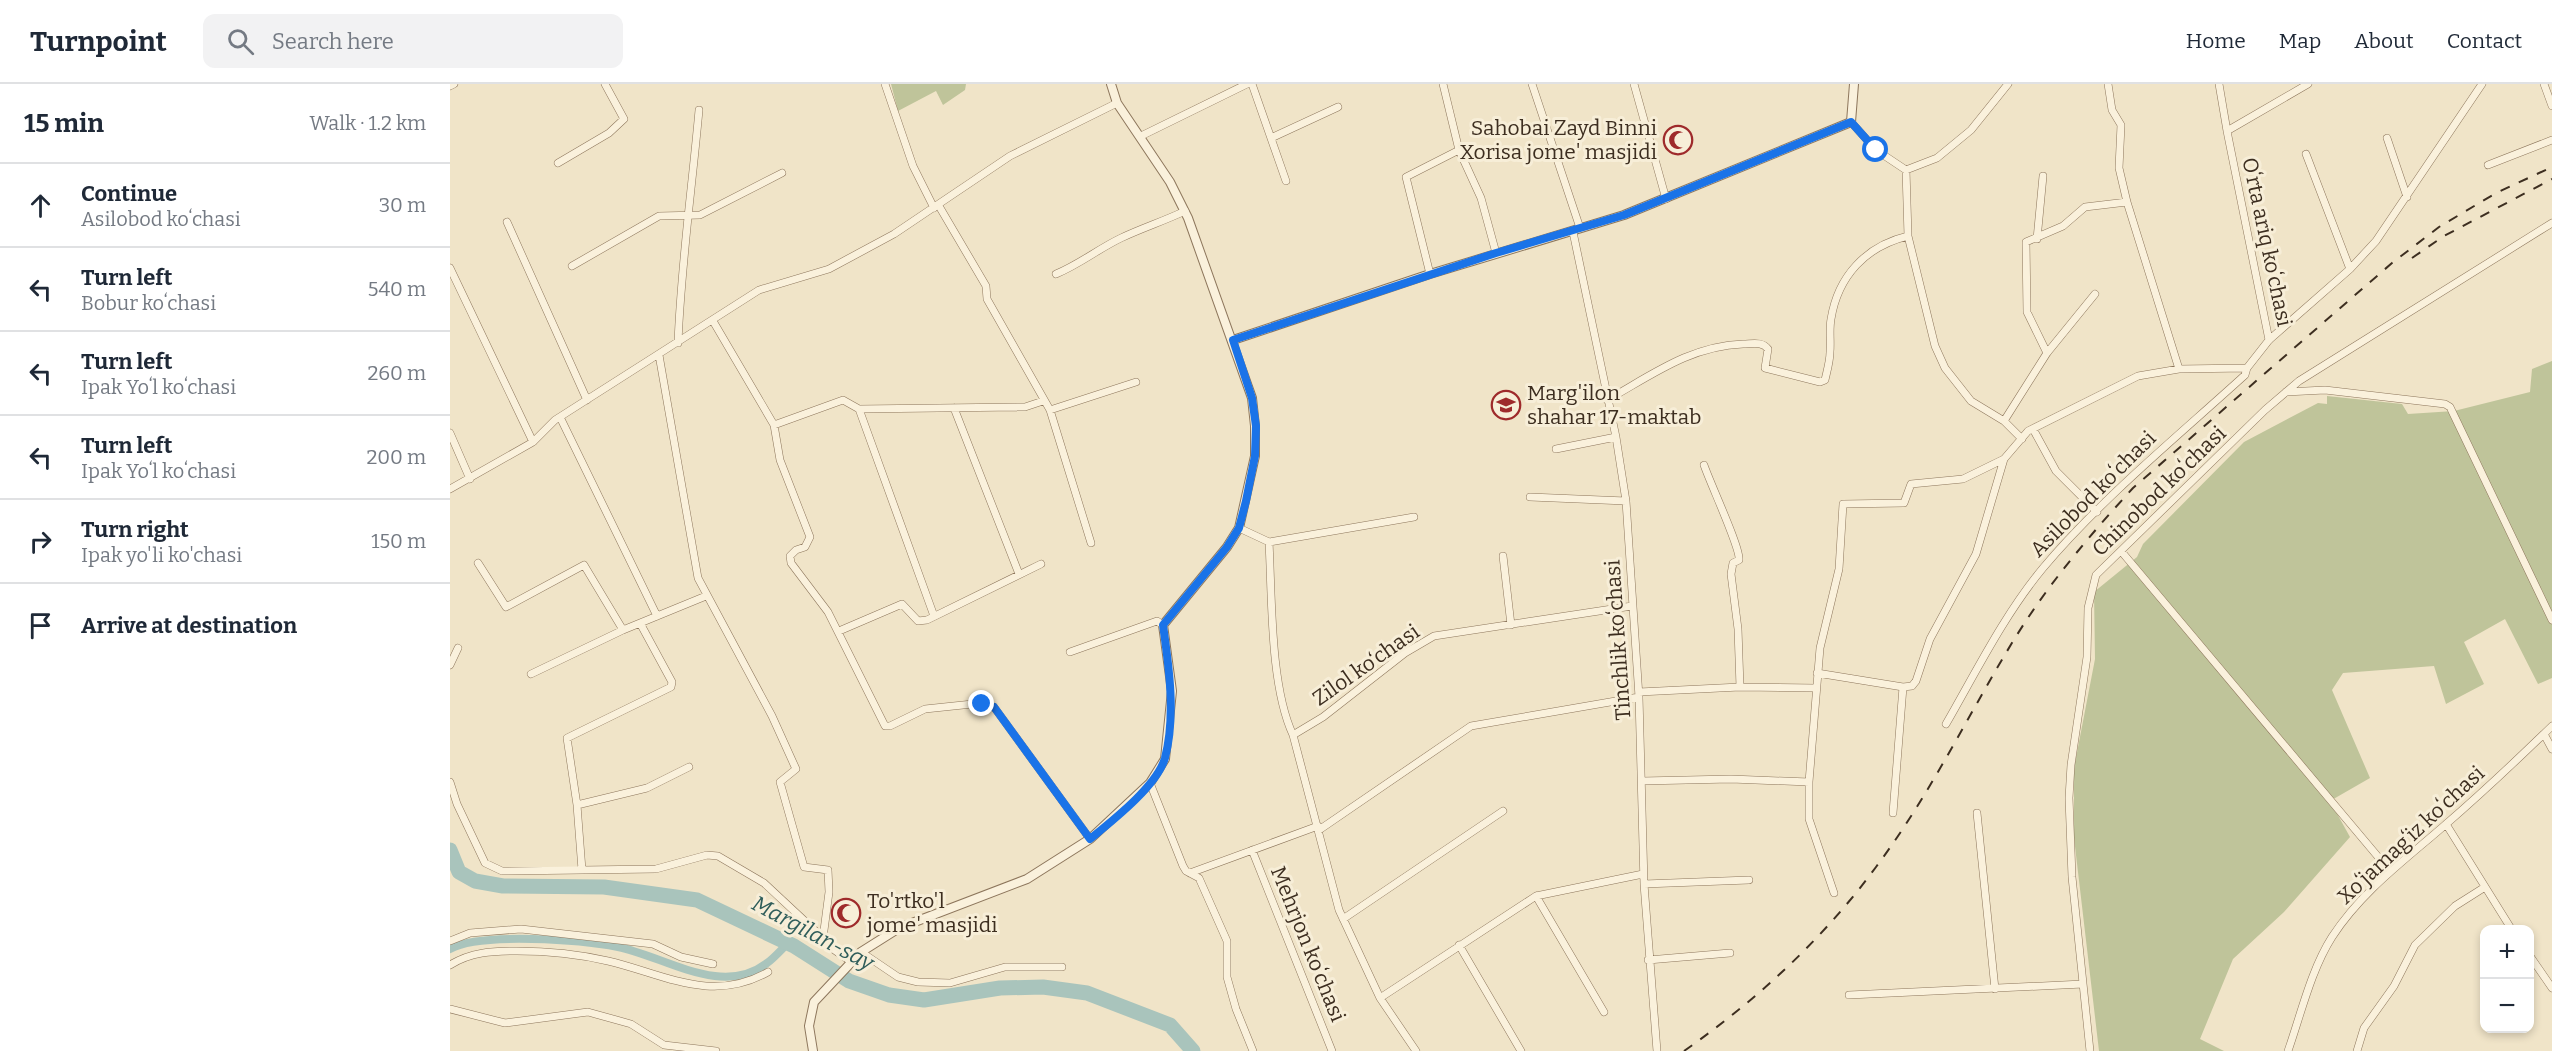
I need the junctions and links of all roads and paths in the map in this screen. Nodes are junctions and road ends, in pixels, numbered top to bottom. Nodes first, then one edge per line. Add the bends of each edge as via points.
1 (605, 84) edge
2 (885, 84) edge
3 (1111, 84) edge
4 (1249, 84) edge
5 (1443, 84) edge
6 (1532, 84) edge
7 (1634, 84) edge
8 (1854, 84) edge
9 (2008, 84) edge
10 (2108, 84) edge
11 (2219, 84) edge
12 (2308, 84) edge
13 (2482, 84) edge
14 (2544, 84) edge
15 (1117, 103) junction
16 (2552, 106) edge
17 (1338, 107) dead end
18 (699, 110) dead end
19 (1851, 122) junction
20 (2227, 131) junction
21 (1142, 136) junction
22 (1271, 138) junction
23 (2387, 138) dead end
24 (2552, 140) edge
25 (1459, 150) junction
26 (2306, 154) dead end
27 (558, 163) dead end
28 (2488, 165) dead end
29 (1906, 170) junction
30 (782, 173) dead end
31 (2043, 176) dead end
32 (1286, 181) dead end
33 (2406, 197) junction
34 (1666, 199) junction
35 (2127, 202) junction
36 (937, 207) junction
37 (1185, 211) junction
38 (688, 216) junction
39 (507, 222) dead end
40 (2552, 223) edge
41 (1576, 230) junction
42 (1908, 236) junction
43 (2037, 239) junction
44 (1496, 253) junction
45 (572, 266) dead end
46 (450, 268) edge
47 (2350, 269) junction
48 (1056, 274) dead end
49 (1430, 274) junction
50 (2095, 294) dead end
51 (713, 321) junction
52 (1233, 340) junction
53 (2269, 340) junction
54 (678, 343) junction
55 (2047, 353) junction
56 (659, 355) junction
57 (2247, 368) junction
58 (2179, 369) junction
59 (1136, 382) dead end
60 (2284, 392) junction
61 (587, 400) junction
62 (1607, 400) junction
63 (1043, 401) junction
64 (954, 408) junction
65 (859, 409) junction
66 (1050, 410) junction
67 (560, 417) junction
68 (2004, 421) junction
69 (774, 425) junction
70 (2033, 429) junction
71 (450, 433) edge
72 (1616, 437) junction
73 (2022, 439) junction
74 (533, 442) junction
75 (1556, 449) dead end
76 (2004, 459) junction
77 (1704, 465) dead end
78 (470, 478) junction
79 (450, 489) edge
80 (1530, 496) dead end
81 (1626, 501) junction
82 (2097, 512) junction
83 (1414, 518) dead end
84 (1239, 528) junction
85 (1269, 542) junction
86 (1091, 543) dead end
87 (2121, 551) junction
88 (1503, 556) dead end
89 (478, 563) dead end
90 (1041, 564) dead end
91 (1019, 574) junction
92 (706, 596) junction
93 (1632, 606) junction
94 (657, 616) junction
95 (934, 616) junction
96 (2552, 620) edge
97 (640, 623) junction
98 (1163, 625) junction
99 (1511, 625) junction
100 (623, 630) junction
101 (839, 631) junction
102 (458, 648) dead end
103 (1070, 652) dead end
104 (450, 665) edge
105 (1817, 673) junction
106 (531, 674) dead end
107 (1740, 687) junction
108 (1903, 687) junction
109 (1816, 688) junction
110 (1639, 695) junction
111 (1946, 724) dead end
112 (2552, 726) edge
113 (2544, 734) junction
114 (1293, 735) junction
115 (2552, 749) edge
116 (689, 767) dead end
117 (1642, 781) junction
118 (450, 782) edge
119 (1809, 782) junction
120 (1150, 783) junction
121 (577, 805) junction
122 (1503, 811) dead end
123 (1893, 813) dead end
124 (1977, 813) dead end
125 (2446, 824) junction
126 (1319, 828) junction
127 (1090, 839) junction
128 (1252, 850) junction
129 (582, 870) junction
130 (2390, 872) junction
131 (1190, 873) junction
132 (1643, 874) junction
133 (1749, 880) dead end
134 (1644, 884) junction
135 (2485, 887) junction
136 (1834, 893) dead end
137 (1536, 896) junction
138 (1343, 919) junction
139 (2509, 925) edge
140 (823, 938) junction
141 (450, 941) edge
142 (1459, 945) junction
143 (861, 952) junction
144 (1730, 953) dead end
145 (1648, 960) junction
146 (850, 961) junction
147 (2534, 963) edge
148 (713, 964) dead end
149 (450, 965) edge
150 (1062, 968) dead end
151 (768, 972) dead end
152 (2083, 984) junction
153 (2552, 988) edge
154 (1995, 989) junction
155 (1849, 995) dead end
156 (1380, 998) junction
157 (450, 1010) edge
158 (1604, 1012) dead end
159 (716, 1051) edge
160 (813, 1051) edge
161 (1253, 1051) edge
162 (1332, 1051) edge
163 (1416, 1051) edge
164 (1521, 1051) edge
165 (1657, 1051) edge
166 (2090, 1051) edge
167 (2288, 1051) edge
168 (2357, 1051) edge

1 - 27 street via 624,119 609,133
2 - 36 street via 913,166
3 - 15 street
4 - 21 street
4 - 22 street
5 - 25 street
6 - 41 street, Tinchlik koʻchasi
7 - 34 street
8 - 19 street
9 - 29 street via 1963,137 1937,158
10 - 35 street via 2112,110 2121,125 2119,168
11 - 20 street
12 - 20 street, Oʻrta ariq koʻchasi
13 - 33 street, Oʻrta ariq koʻchasi
14 - 16 street
15 - 21 street
15 - 36 street via 1010,156
17 - 22 street
18 - 38 street
19 - 29 street via 1876,150
19 - 34 street
20 - 53 street, Oʻrta ariq koʻchasi
21 - 37 street
22 - 32 street
23 - 33 street
24 - 28 street
25 - 44 street via 1481,198
25 - 49 street via 1406,177
26 - 47 street
29 - 42 street
30 - 38 street via 700,215
31 - 43 street
33 - 47 street, Oʻrta ariq koʻchasi via 2376,242
34 - 41 street
35 - 43 street via 2085,207 2062,226
35 - 58 street
36 - 51 street via 829,269 759,290
36 - 63 street via 986,286 987,299
37 - 48 street via 1121,238 1079,265
37 - 52 street
38 - 45 street via 659,216
38 - 54 street
39 - 61 street
40 - 60 street, Chinobod koʻchasi
41 - 44 street
41 - 62 street, Tinchlik koʻchasi
42 - 62 street via 1887,241 1846,275 1831,320 1825,380 1765,368 1768,349 1760,343 1720,345 1684,357
42 - 68 street via 1935,346 1945,368 1971,401
43 - 55 street via 2026,242 2025,247 2027,312
44 - 49 street
46 - 74 street
47 - 53 street, Oʻrta ariq koʻchasi
49 - 52 street
50 - 55 street
51 - 54 street
51 - 69 street
52 - 84 street via 1252,398 1256,426 1255,456
53 - 57 street, Asilobod koʻchasi
54 - 56 street
55 - 68 street
56 - 61 street
56 - 92 street via 698,578
57 - 58 street
57 - 82 street, Asilobod koʻchasi via 2245,375
58 - 70 street via 2123,382
59 - 66 street
60 - 87 street, Chinobod koʻchasi
60 - 96 street via 2325,390 2450,407
61 - 67 street
62 - 72 street, Tinchlik koʻchasi
63 - 64 street via 1025,407
63 - 66 street
64 - 65 street
64 - 91 street
65 - 69 street via 843,400
65 - 95 street
66 - 86 street
67 - 74 street
67 - 94 street
68 - 73 street
69 - 101 street via 780,460 810,537 805,547 790,556 791,563
70 - 73 street
70 - 82 street via 2061,476
71 - 78 street
72 - 75 street
72 - 81 street, Tinchlik koʻchasi
73 - 76 street
74 - 78 street
76 - 105 street via 1963,478 1911,484 1904,503 1843,504 1839,569
76 - 108 street via 1976,554 1930,639 1916,681
77 - 107 street via 1739,548 1739,560 1733,563 1731,574
78 - 79 street
80 - 81 street
81 - 93 street, Tinchlik koʻchasi
82 - 111 street, Asilobod koʻchasi via 2069,538 2022,596
83 - 85 street
84 - 85 street
84 - 98 street
85 - 114 street via 1274,652 1287,723
87 - 130 street
87 - 152 street, Chinobod koʻchasi via 2096,575 2088,608 2087,657 2071,765 2072,877
88 - 99 street
89 - 100 street via 506,607 584,565
90 - 91 street
91 - 95 street
92 - 94 street
92 - 140 street via 772,716 796,769 780,782 804,867 828,870
93 - 99 street, Zilol ko‘chasi
93 - 110 street, Tinchlik koʻchasi
94 - 97 street
95 - 101 street via 918,621 902,604
97 - 100 street
97 - 121 street via 672,682 671,687 567,738
98 - 103 street via 1156,621
98 - 120 street via 1172,691 1165,759
99 - 114 street, Zilol ko‘chasi via 1434,636
100 - 106 street
101 - 127 street via 885,726 925,709 982,704 994,707
102 - 104 street
105 - 108 street
105 - 109 street
107 - 109 street
107 - 110 street
108 - 123 street
109 - 119 street
110 - 117 street, Tinchlik koʻchasi
110 - 126 street via 1471,726
112 - 113 street, Xoʻjamagʻiz koʻchasi
113 - 115 street
113 - 125 street, Xoʻjamagʻiz koʻchasi
114 - 126 street
116 - 121 street via 647,788
117 - 119 street
117 - 132 street, Tinchlik koʻchasi
118 - 129 street via 485,863 492,868 502,872
119 - 136 street via 1809,819
120 - 127 street
120 - 131 street via 1183,866
121 - 129 street
122 - 138 street
124 - 154 street
125 - 130 street, Xoʻjamagʻiz koʻchasi
125 - 135 street
126 - 128 street, Mehrjon koʻchasi
126 - 138 street
127 - 143 street via 1027,879 898,928
128 - 131 street, Mehrjon koʻchasi
128 - 162 street, Mehrjon koʻchasi
129 - 140 street via 656,869 707,855 718,856 764,883
130 - 167 street, Xoʻjamagʻiz koʻchasi via 2355,906 2331,938
131 - 161 street via 1199,878 1227,941 1227,977
132 - 134 street, Tinchlik koʻchasi
132 - 137 street
133 - 134 street
134 - 145 street, Tinchlik koʻchasi
135 - 139 street
135 - 168 street via 2455,906 2415,945 2394,986 2364,1028
137 - 142 street
137 - 158 street
138 - 156 street
140 - 146 street
141 - 148 street via 470,933 521,929 653,944 681,957
142 - 156 street
142 - 164 street
143 - 146 street
143 - 150 street via 898,977 918,982 950,982 1005,967
144 - 145 street
145 - 165 street, Tinchlik koʻchasi
146 - 160 street via 814,1002 810,1013
147 - 153 street
149 - 151 street via 489,951 535,951 599,959 650,972 681,985 744,982
152 - 154 street
152 - 166 street, Chinobod koʻchasi
154 - 155 street
156 - 163 street
157 - 159 street via 505,1023 588,1012 631,1024 664,1045

